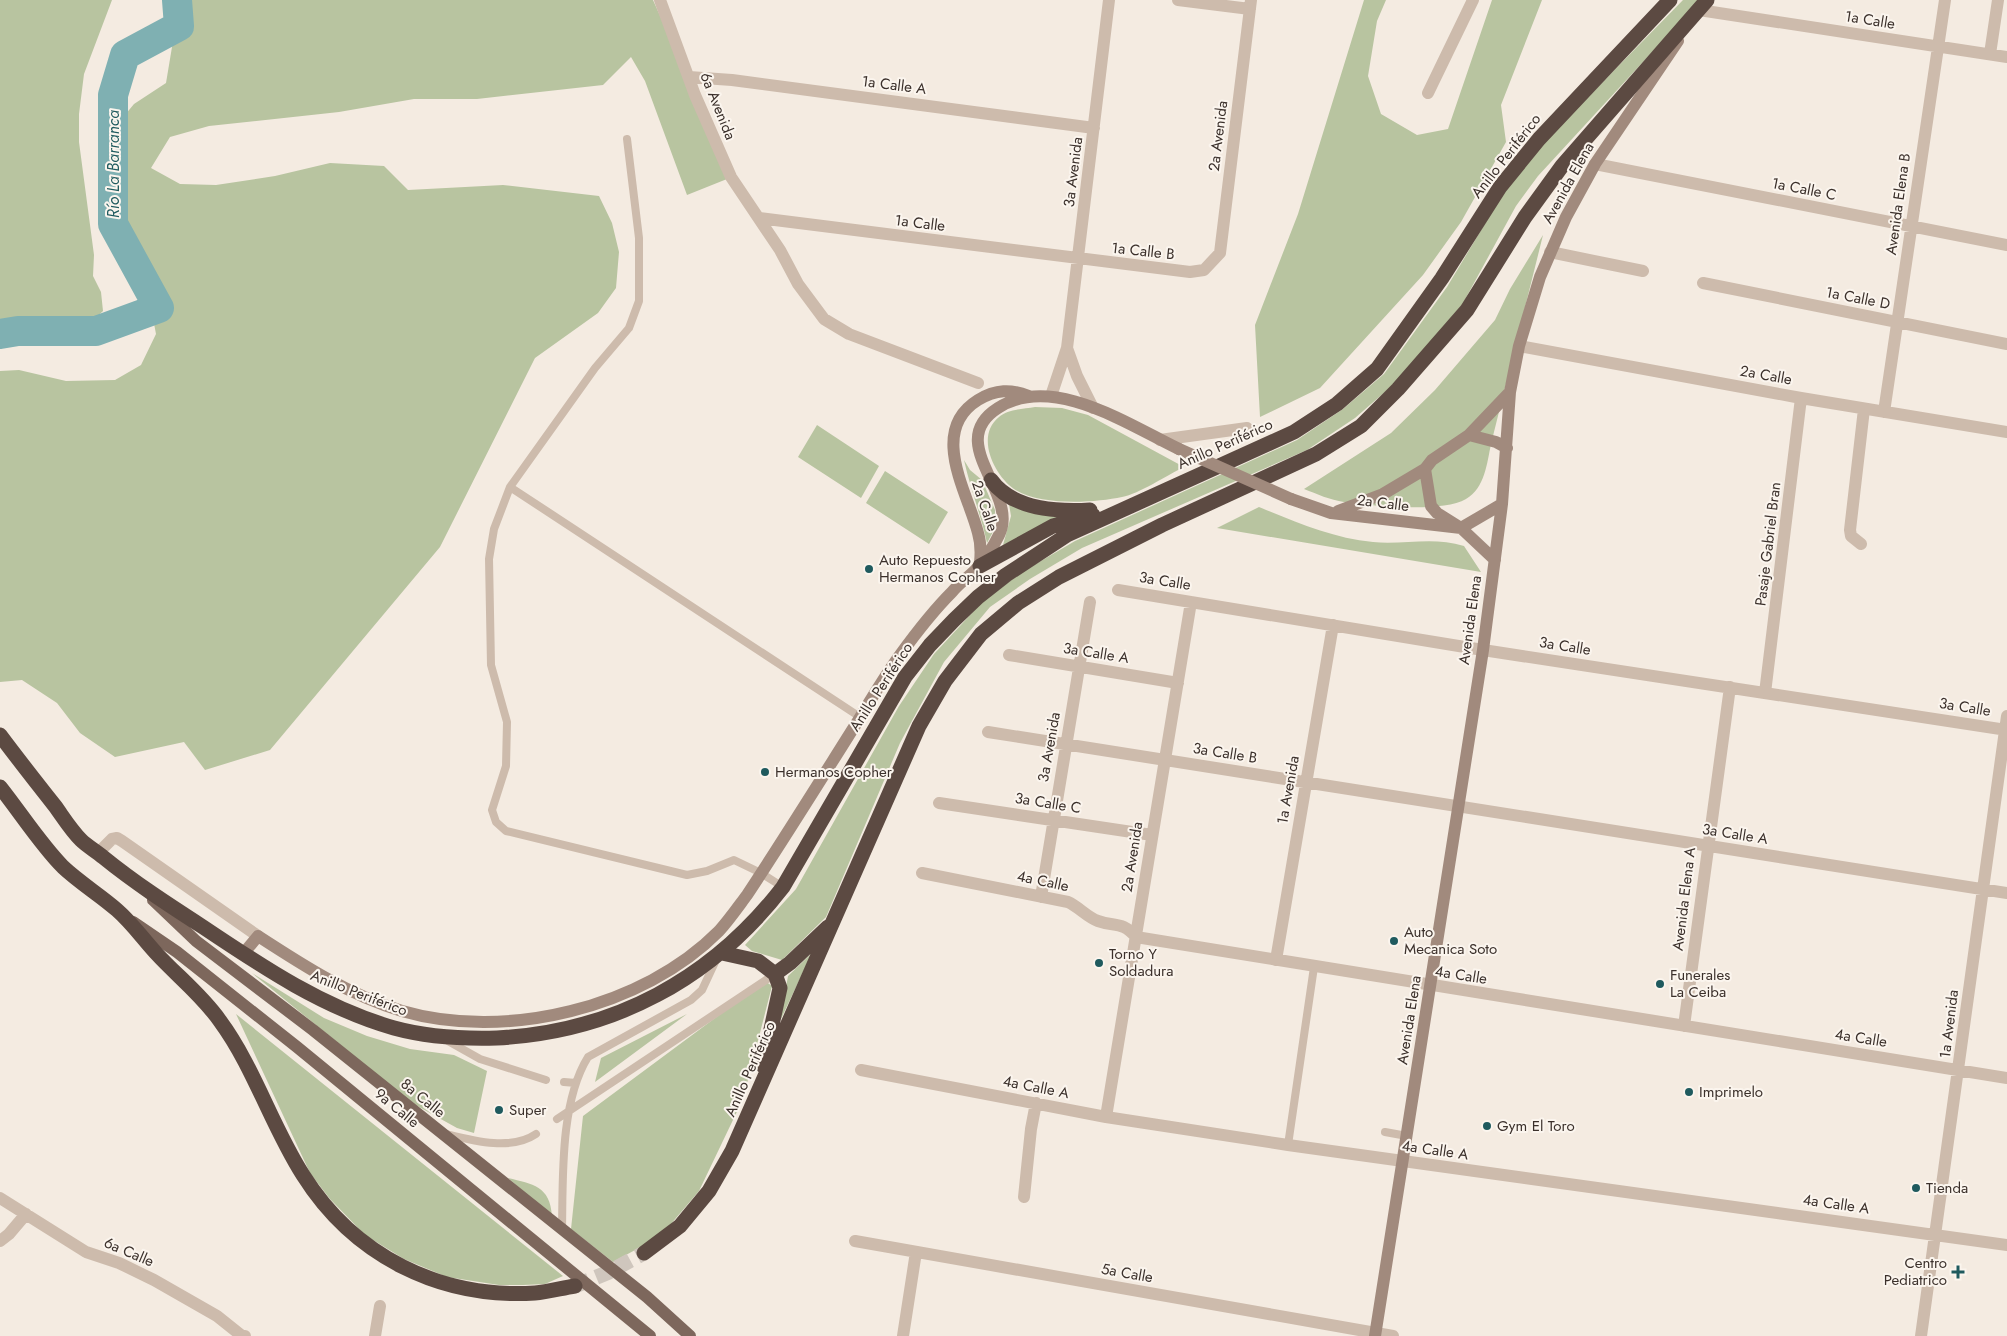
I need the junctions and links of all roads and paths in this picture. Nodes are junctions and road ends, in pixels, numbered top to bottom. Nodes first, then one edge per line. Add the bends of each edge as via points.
1 (660, 0) edge
2 (1110, 0) edge
3 (1178, 0) edge
4 (1473, 0) edge
5 (1670, 0) edge
6 (1945, 0) edge
7 (1998, 0) edge
8 (1251, 4) edge
9 (1703, 5) edge
10 (1938, 46) junction
11 (1990, 54) junction
12 (2007, 56) edge
13 (689, 77) junction
14 (1428, 92) dead end
15 (1094, 128) junction
16 (627, 138) dead end
17 (1595, 164) junction
18 (759, 218) junction
19 (1911, 227) junction
20 (2007, 245) edge
21 (1550, 252) junction
22 (1078, 260) junction
23 (1204, 270) joint
24 (1643, 271) dead end
25 (1703, 283) dead end
26 (1897, 322) junction
27 (2007, 344) edge
28 (1519, 346) junction
29 (1067, 348) junction
30 (978, 383) dead end
31 (1510, 392) junction
32 (1029, 396) junction
33 (1051, 396) junction
34 (1801, 398) junction
35 (1093, 408) junction
36 (1864, 409) junction
37 (1884, 412) junction
38 (1247, 428) dead end
39 (2007, 432) edge
40 (1469, 435) junction
41 (1160, 440) junction
42 (1507, 448) junction
43 (1425, 469) junction
44 (991, 480) junction
45 (510, 487) junction
46 (1502, 504) junction
47 (1126, 507) junction
48 (1331, 513) junction
49 (1461, 528) junction
50 (1861, 544) dead end
51 (1495, 560) junction
52 (980, 566) junction
53 (1118, 590) dead end
54 (1090, 602) dead end
55 (1191, 602) junction
56 (1333, 625) junction
57 (1483, 650) junction
58 (1009, 655) dead end
59 (1079, 667) junction
60 (1178, 683) junction
61 (1730, 688) junction
62 (1765, 693) junction
63 (860, 716) junction
64 (2007, 716) edge
65 (2006, 730) edge
66 (988, 732) dead end
67 (0, 735) edge
68 (1066, 743) junction
69 (1165, 760) junction
70 (1305, 782) junction
71 (0, 787) edge
72 (939, 803) dead end
73 (1457, 808) junction
74 (1053, 821) junction
75 (1152, 835) junction
76 (1707, 846) junction
77 (98, 853) junction
78 (761, 873) junction
79 (922, 873) dead end
80 (137, 884) junction
81 (783, 887) junction
82 (1982, 890) junction
83 (2007, 893) edge
84 (1040, 897) junction
85 (119, 912) junction
86 (832, 923) junction
87 (258, 936) junction
88 (1136, 937) junction
89 (242, 954) junction
90 (720, 954) junction
91 (1276, 960) junction
92 (1314, 967) junction
93 (774, 974) junction
94 (1431, 986) junction
95 (1684, 1026) junction
96 (440, 1036) junction
97 (861, 1070) dead end
98 (1959, 1071) junction
99 (2007, 1078) edge
100 (546, 1080) dead end
101 (564, 1082) dead end
102 (576, 1083) junction
103 (756, 1099) junction
104 (1036, 1103) junction
105 (571, 1110) junction
106 (1106, 1117) junction
107 (557, 1120) dead end
108 (439, 1132) junction
109 (1385, 1132) dead end
110 (536, 1134) dead end
111 (1407, 1136) junction
112 (1288, 1145) junction
113 (1403, 1163) junction
114 (1024, 1197) dead end
115 (0, 1198) edge
116 (26, 1214) junction
117 (562, 1230) junction
118 (1936, 1233) junction
119 (0, 1241) edge
120 (855, 1241) dead end
121 (2007, 1245) edge
122 (916, 1252) junction
123 (644, 1253) tunnel mouth
124 (575, 1286) tunnel mouth
125 (380, 1306) dead end
126 (1375, 1335) edge
127 (246, 1336) edge
128 (375, 1336) edge
129 (650, 1336) edge
130 (690, 1336) edge
131 (903, 1336) edge
132 (1393, 1336) edge
133 (1921, 1336) edge

1 - 13 street, 6a Avenida
2 - 15 street, 3a Avenida
3 - 8 street
4 - 14 street
5 - 47 highway, Anillo Periférico via 1538,139 1500,187 1442,278 1377,369 1337,404 1294,432
6 - 10 street, Avenida Elena B
7 - 11 street
8 - 23 street, 2a Avenida via 1220,253
9 - 10 street, 1a Calle
9 - 17 street, Avenida Elena
9 - 86 highway, Anillo Periférico via 1562,166 1466,310 1398,389 1361,426 1316,454 1059,577 1018,603 981,634 945,681 919,726
10 - 11 street, 1a Calle
10 - 19 street, Avenida Elena B
11 - 12 street, 1a Calle
13 - 15 street, 1a Calle A
13 - 18 street, 6a Avenida via 731,177
15 - 22 street, 3a Avenida
16 - 45 lane via 639,238 639,301 629,328 595,368
17 - 19 street, 1a Calle C
17 - 21 street, Avenida Elena
18 - 22 street, 1a Calle
18 - 30 street via 798,284 824,319 849,334
19 - 20 street, 1a Calle C
19 - 26 street, Avenida Elena B
21 - 24 street
21 - 28 street, Avenida Elena
22 - 23 street, 1a Calle B via 1190,272
22 - 29 street, 3a Avenida
25 - 26 street, 1a Calle D
26 - 27 street, 1a Calle D
26 - 37 street, Avenida Elena B
28 - 31 street, Avenida Elena
28 - 34 street, 2a Calle
29 - 33 street, 3a Avenida
29 - 35 street, 3a Avenida
31 - 40 street
31 - 42 street, Avenida Elena
32 - 33 street, 2a Calle
32 - 44 street, 2a Calle via 1001,406 981,426 980,456
32 - 52 street, 2a Calle via 1012,390 986,396 966,410 957,428 954,447 956,470 978,532
33 - 35 street, 2a Calle
34 - 36 street, 2a Calle
34 - 62 street, Pasaje Gabriel Bran
35 - 41 street, 2a Calle
36 - 37 street, 2a Calle
36 - 50 street via 1850,530 1851,536
37 - 39 street, 2a Calle
38 - 41 street
40 - 42 street
40 - 43 street via 1432,460
41 - 48 street, 2a Calle, bridge via 1291,499
42 - 46 street, Avenida Elena
43 - 48 street, 2a Calle via 1383,494
43 - 49 street, Avenida Elena via 1431,506
44 - 47 highway via 1010,497 1040,507 1074,510
44 - 52 street, 2a Calle via 1002,509 1002,527
45 - 63 lane
45 - 78 lane via 494,529 489,559 491,665 507,722 506,766 492,810 496,822 506,831 687,875 706,872 734,860
46 - 49 street
46 - 51 street, Avenida Elena
47 - 52 highway via 1053,526
47 - 81 highway, Anillo Periférico via 1067,535 1012,571 978,597 930,645 885,710
48 - 49 street, 2a Calle
49 - 51 street, Avenida Elena
51 - 57 street, Avenida Elena
52 - 63 street, Anillo Periférico via 931,614 900,654
53 - 55 street, 3a Calle
54 - 59 street, 3a Avenida
55 - 56 street, 3a Calle
55 - 60 street, 2a Avenida
56 - 57 street, 3a Calle
56 - 70 street, 1a Avenida
57 - 61 street, 3a Calle
57 - 73 street, Avenida Elena
58 - 59 street, 3a Calle A
59 - 60 street, 3a Calle A
59 - 68 street, 3a Avenida
60 - 69 street, 2a Avenida
61 - 62 street, 3a Calle
61 - 76 street, Avenida Elena A
62 - 65 street, 3a Calle
63 - 78 street, Anillo Periférico
64 - 65 street, 1a Avenida
65 - 82 street, 1a Avenida
66 - 68 street, 3a Calle B
67 - 77 highway, Anillo Periférico via 80,840
68 - 69 street, 3a Calle B
68 - 74 street, 3a Avenida
69 - 70 street, 3a Calle B
69 - 75 street, 2a Avenida
70 - 73 street, 3a Calle B
70 - 91 street, 1a Avenida
71 - 85 highway via 63,866
72 - 74 street, 3a Calle C
73 - 76 street, 3a Calle A
73 - 94 street, Avenida Elena
74 - 75 street, 3a Calle C
74 - 84 street, 3a Avenida
75 - 88 street, 2a Avenida
76 - 82 street, 3a Calle A
76 - 95 street, Avenida Elena A
77 - 80 highway, Anillo Periférico
77 - 87 street, Anillo Periférico via 112,839 122,841
78 - 81 lane
78 - 87 street, Anillo Periférico via 719,930 681,962 596,1004 531,1018 458,1022 400,1010 338,986
79 - 84 street, 4a Calle
80 - 89 highway, Anillo Periférico
80 - 108 main road, 8a Calle via 196,941
81 - 90 highway, Anillo Periférico via 746,932
82 - 83 street, 3a Calle A
82 - 98 street, 1a Avenida
84 - 88 street, 4a Calle via 1079,907 1097,920 1127,926
85 - 124 highway via 221,1021 303,1175 324,1206 352,1234 382,1257 456,1288 500,1294 536,1293
85 - 129 main road, 9a Calle via 177,952 282,1035
86 - 93 highway via 790,964
86 - 103 highway, Anillo Periférico
87 - 89 street
88 - 91 street, 4a Calle
88 - 106 street, 2a Avenida
89 - 96 highway, Anillo Periférico via 291,985 324,1001 394,1028
90 - 93 highway via 758,961
90 - 96 highway, Anillo Periférico via 652,998 596,1021 564,1030 516,1037
90 - 102 lane via 702,990 691,1000 588,1057
91 - 92 street, 4a Calle
92 - 94 street, 4a Calle
92 - 112 lane
93 - 103 highway via 780,988
93 - 105 lane
94 - 95 street, 4a Calle
94 - 111 street, Avenida Elena
95 - 98 street, 4a Calle
96 - 100 lane via 480,1059
97 - 104 street, 4a Calle A
98 - 99 street, 4a Calle
98 - 118 street, 1a Avenida
101 - 102 lane
102 - 105 lane
103 - 123 highway, Anillo Periférico via 709,1192 680,1226
104 - 106 street, 4a Calle A
104 - 114 street
105 - 107 lane
105 - 117 lane via 564,1144
106 - 112 street, 4a Calle A
108 - 110 lane via 498,1143 526,1140
108 - 117 main road, 8a Calle
109 - 111 lane
111 - 113 street, Avenida Elena
112 - 113 street, 4a Calle A via 1365,1153
113 - 118 street, 4a Calle A
113 - 126 street, Avenida Elena
115 - 116 street, 6a Calle
116 - 119 street
116 - 127 street, 6a Calle via 86,1252 154,1280
117 - 130 main road, 8a Calle via 647,1297
118 - 121 street, 4a Calle A
118 - 133 street, 1a Avenida
120 - 122 street, 5a Calle
122 - 126 street, 5a Calle
122 - 131 street
125 - 128 street
126 - 132 street, 5a Calle

